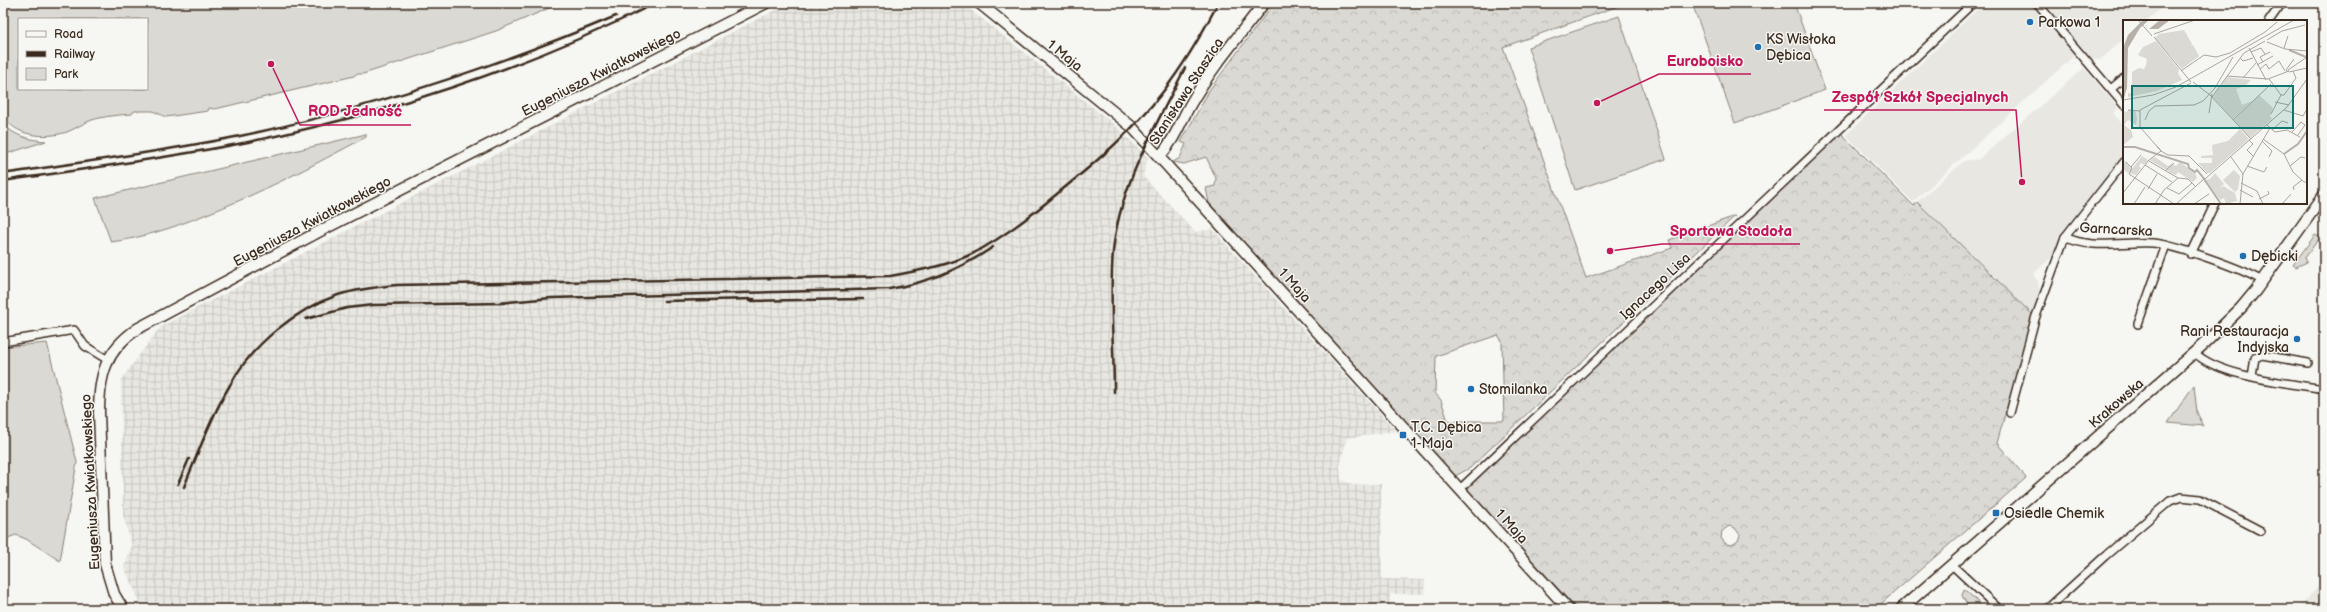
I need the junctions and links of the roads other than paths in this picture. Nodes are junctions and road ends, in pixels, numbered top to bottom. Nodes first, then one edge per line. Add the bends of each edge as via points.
1 (766, 3) edge
2 (979, 3) edge
3 (1264, 3) edge
4 (1973, 3) edge
5 (2037, 3) edge
6 (2282, 3) edge
7 (2270, 20) edge
8 (2123, 79) edge
9 (2111, 89) junction
10 (2123, 104) edge
11 (1159, 157) junction
12 (2123, 163) edge
13 (2324, 195) edge
14 (2212, 204) edge
15 (2066, 237) junction
16 (2166, 245) junction
17 (2191, 254) junction
18 (2263, 281) junction
19 (2138, 324) dead end
20 (3, 342) edge
21 (2195, 353) junction
22 (108, 360) junction
23 (2308, 363) dead end
24 (2252, 376) junction
25 (2324, 389) edge
26 (2010, 413) dead end
27 (1460, 489) junction
28 (2261, 531) dead end
29 (1952, 565) junction
30 (122, 609) edge
31 (1568, 609) edge
32 (1901, 609) edge
33 (1999, 609) edge
34 (2047, 609) edge

1 - 22 street, Eugeniusza Kwiatkowskiego via 322,230 137,329 117,346
2 - 11 street, 1 Maja via 1132,127
3 - 11 street, Stanisława Staszica via 1206,80 1190,104 1170,146
4 - 27 street, Ignacego Lisa
5 - 9 street
6 - 7 street
8 - 9 street
9 - 10 street
11 - 27 street, 1 Maja
12 - 15 street
13 - 18 street, Krakowska
14 - 17 street
15 - 16 street, Garncarska via 2081,242
15 - 26 street via 2035,319
16 - 17 street, Garncarska
16 - 19 street, Garncarska
17 - 18 street, Garncarska
18 - 21 street, Krakowska via 2241,308
20 - 22 street via 74,330 85,346
21 - 24 street via 2214,366
21 - 29 street, Krakowska
22 - 30 street, Eugeniusza Kwiatkowskiego via 99,388 98,413 105,564 114,594
23 - 24 street via 2262,354 2255,358
24 - 25 street
27 - 31 street, 1 Maja
28 - 34 street via 2200,498 2170,501
29 - 32 street, Krakowska
29 - 33 street

